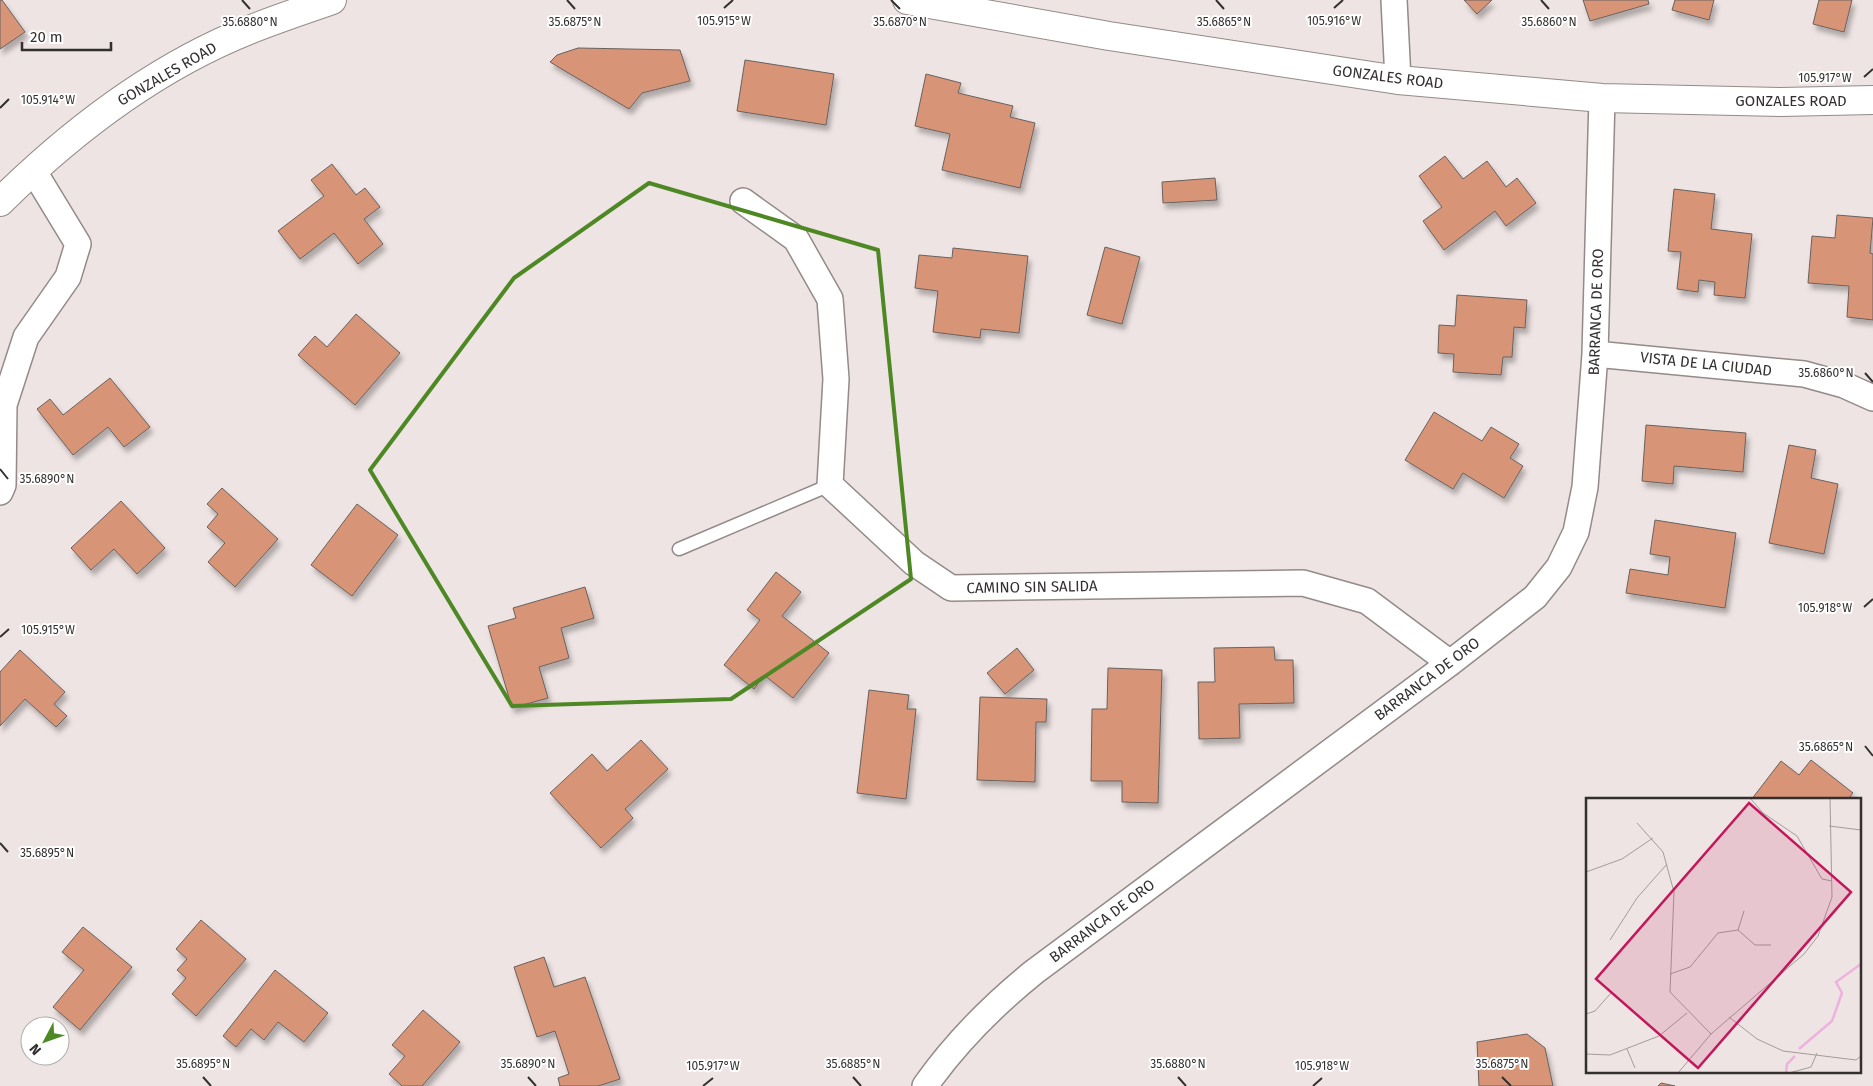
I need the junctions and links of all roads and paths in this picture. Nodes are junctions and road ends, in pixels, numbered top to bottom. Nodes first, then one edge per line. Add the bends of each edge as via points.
1 (332, 0) edge
2 (907, 0) edge
3 (1394, 0) edge
4 (1398, 80) junction
5 (1602, 98) junction
6 (1873, 100) edge
7 (33, 170) junction
8 (743, 201) dead end
9 (0, 202) edge
10 (1595, 354) junction
11 (1873, 398) edge
12 (830, 485) junction
13 (0, 492) edge
14 (679, 550) dead end
15 (1450, 663) junction
16 (925, 1086) edge

1 - 7 street, GONZALES ROAD via 248,30 133,90 81,128
2 - 4 street, GONZALES ROAD via 1109,36
3 - 4 street
4 - 5 street, GONZALES ROAD
5 - 6 street, GONZALES ROAD via 1781,102
5 - 10 street, BARRANCA DE ORO
7 - 9 street, GONZALES ROAD
7 - 13 street via 78,244 68,277 26,337 4,405 3,485
8 - 12 street via 796,239 830,299 836,379
10 - 11 street, VISTA DE LA CIUDAD via 1804,374 1844,385
10 - 15 street, BARRANCA DE ORO via 1585,487 1576,532 1558,567 1535,597
12 - 14 lane
12 - 15 street, CAMINO SIN SALIDA via 914,563 951,588 1303,583 1366,601
15 - 16 street, BARRANCA DE ORO via 1034,972 966,1034

